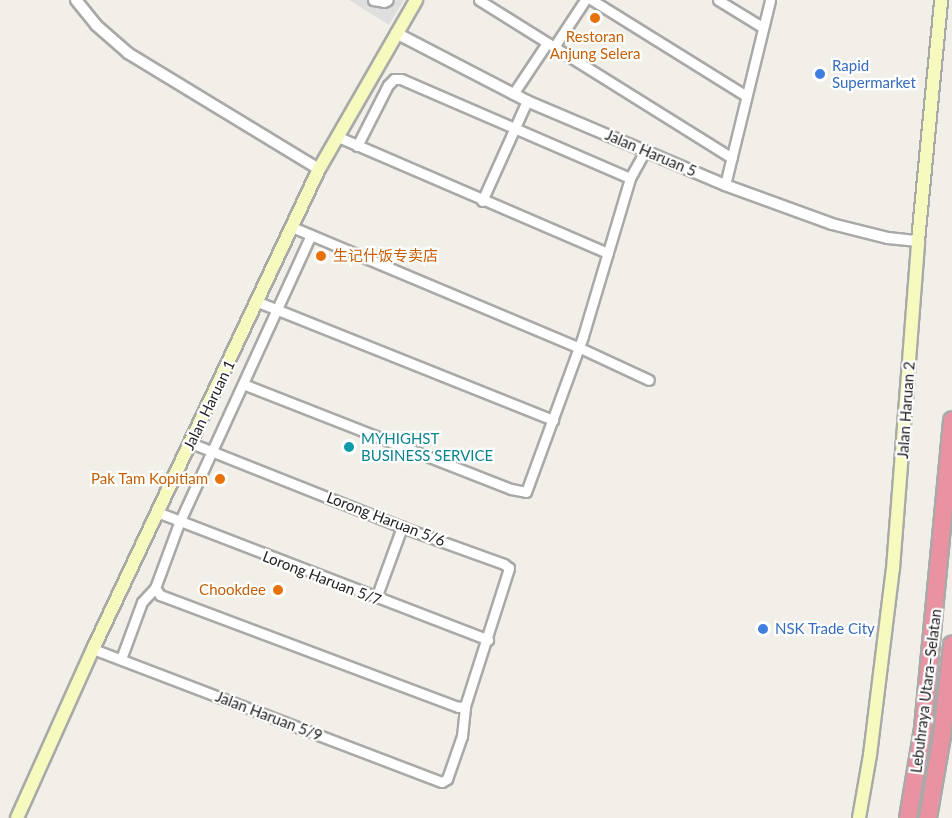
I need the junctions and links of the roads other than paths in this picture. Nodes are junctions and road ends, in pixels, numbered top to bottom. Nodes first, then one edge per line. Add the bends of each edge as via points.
1 (76, 0) edge
2 (372, 0) edge
3 (388, 0) edge
4 (416, 0) edge
5 (479, 0) edge
6 (585, 0) edge
7 (592, 0) edge
8 (718, 0) edge
9 (770, 0) edge
10 (941, 0) edge
11 (762, 27) junction
12 (396, 33) junction
13 (550, 45) junction
14 (513, 94) junction
15 (746, 96) junction
16 (527, 101) junction
17 (514, 128) junction
18 (336, 136) junction
19 (357, 146) junction
20 (645, 151) junction
21 (732, 158) junction
22 (319, 168) junction
23 (630, 178) junction
24 (725, 185) junction
25 (482, 201) junction
26 (292, 227) junction
27 (310, 237) junction
28 (918, 241) junction
29 (608, 253) junction
30 (258, 302) junction
31 (277, 311) junction
32 (578, 347) junction
33 (649, 380) dead end
34 (243, 384) junction
35 (553, 420) junction
36 (952, 420) edge
37 (191, 443) junction
38 (211, 453) junction
39 (157, 512) junction
40 (179, 523) junction
41 (402, 527) junction
42 (155, 588) junction
43 (376, 598) junction
44 (488, 640) junction
45 (952, 645) edge
46 (93, 649) junction
47 (121, 659) junction
48 (465, 706) junction
49 (17, 818) edge
50 (859, 818) edge
51 (908, 818) edge
52 (928, 818) edge

1 - 22 street via 96,25 128,53
2 - 3 street
4 - 12 main road, Jalan Haruan 1
5 - 13 street
6 - 13 street
7 - 15 street
8 - 11 street
9 - 11 street
10 - 28 main road, Jalan Haruan 2
11 - 15 street
12 - 14 street, Jalan Haruan 5
12 - 18 main road, Jalan Haruan 1
13 - 14 street
13 - 21 street
14 - 16 street, Jalan Haruan 5
15 - 21 street
16 - 17 street
16 - 20 street, Jalan Haruan 5
17 - 19 street via 394,79
17 - 23 street
17 - 25 street
18 - 19 street
18 - 22 main road, Jalan Haruan 1
19 - 25 street
20 - 23 street
20 - 24 street, Jalan Haruan 5
21 - 24 street
22 - 26 main road, Jalan Haruan 1
23 - 29 street
24 - 28 street, Jalan Haruan 5 via 832,224
25 - 29 street
26 - 27 street
26 - 30 main road, Jalan Haruan 1
27 - 31 street
27 - 32 street
28 - 50 main road, Jalan Haruan 2 via 893,568
29 - 32 street
30 - 31 street
30 - 37 main road, Jalan Haruan 1
31 - 34 street
31 - 35 street
32 - 33 street
32 - 35 street
34 - 35 street via 526,492
34 - 38 street
36 - 51 highway, Lebuhraya Utara–Selatan via 923,728
37 - 38 street, Lorong Haruan 5/6
37 - 39 main road, Jalan Haruan 1
38 - 40 street
38 - 41 street, Lorong Haruan 5/6
39 - 40 street, Lorong Haruan 5/7
39 - 46 main road, Jalan Haruan 1
40 - 42 street
40 - 43 street, Lorong Haruan 5/7
41 - 43 street
41 - 44 street, Lorong Haruan 5/6 via 509,568
42 - 47 street via 142,602
42 - 48 street via 160,595 351,668 458,707
43 - 44 street, Lorong Haruan 5/7
44 - 48 street
45 - 52 highway, Lebuhraya Utara–Selatan
46 - 47 street, Jalan Haruan 5/9
46 - 49 main road, Jalan Haruan 1
47 - 48 street, Jalan Haruan 5/9 via 445,781 462,736

